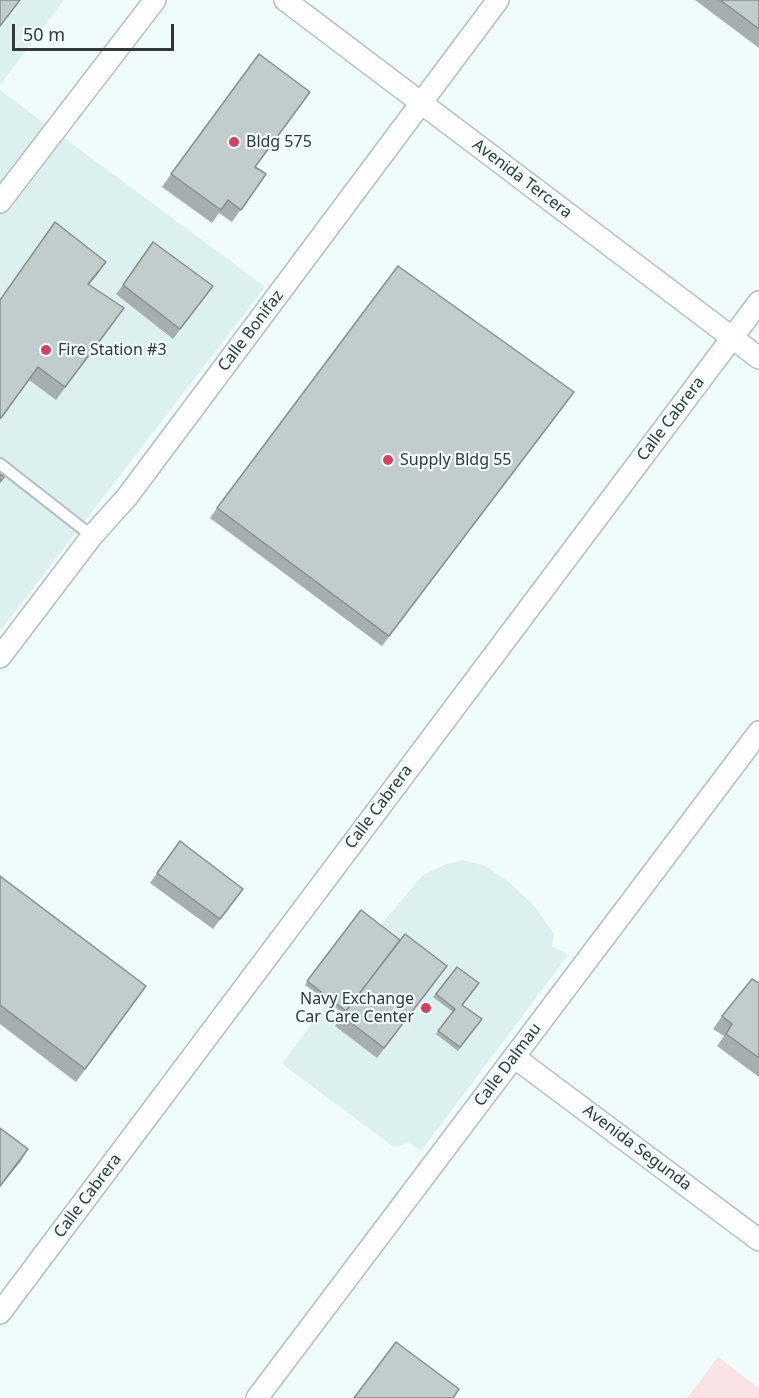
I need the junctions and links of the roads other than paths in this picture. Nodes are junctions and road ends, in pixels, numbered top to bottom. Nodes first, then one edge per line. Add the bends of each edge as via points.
1 (154, 0) edge
2 (285, 0) edge
3 (498, 0) edge
4 (421, 103) junction
5 (0, 202) edge
6 (759, 302) edge
7 (732, 338) junction
8 (759, 358) edge
9 (0, 464) edge
10 (92, 536) junction
11 (0, 657) edge
12 (759, 732) edge
13 (514, 1056) junction
14 (759, 1240) edge
15 (0, 1313) edge
16 (257, 1398) edge

1 - 5 street
2 - 4 street, Avenida Tercera
3 - 4 street, Calle Bonifaz
4 - 7 street, Avenida Tercera
4 - 10 street, Calle Bonifaz via 127,497
6 - 7 street, Calle Cabrera
7 - 8 street, Avenida Tercera
7 - 15 street, Calle Cabrera
9 - 10 lane
10 - 11 street, Calle Bonifaz
12 - 13 street, Calle Dalmau
13 - 14 street, Avenida Segunda
13 - 16 street, Calle Dalmau

